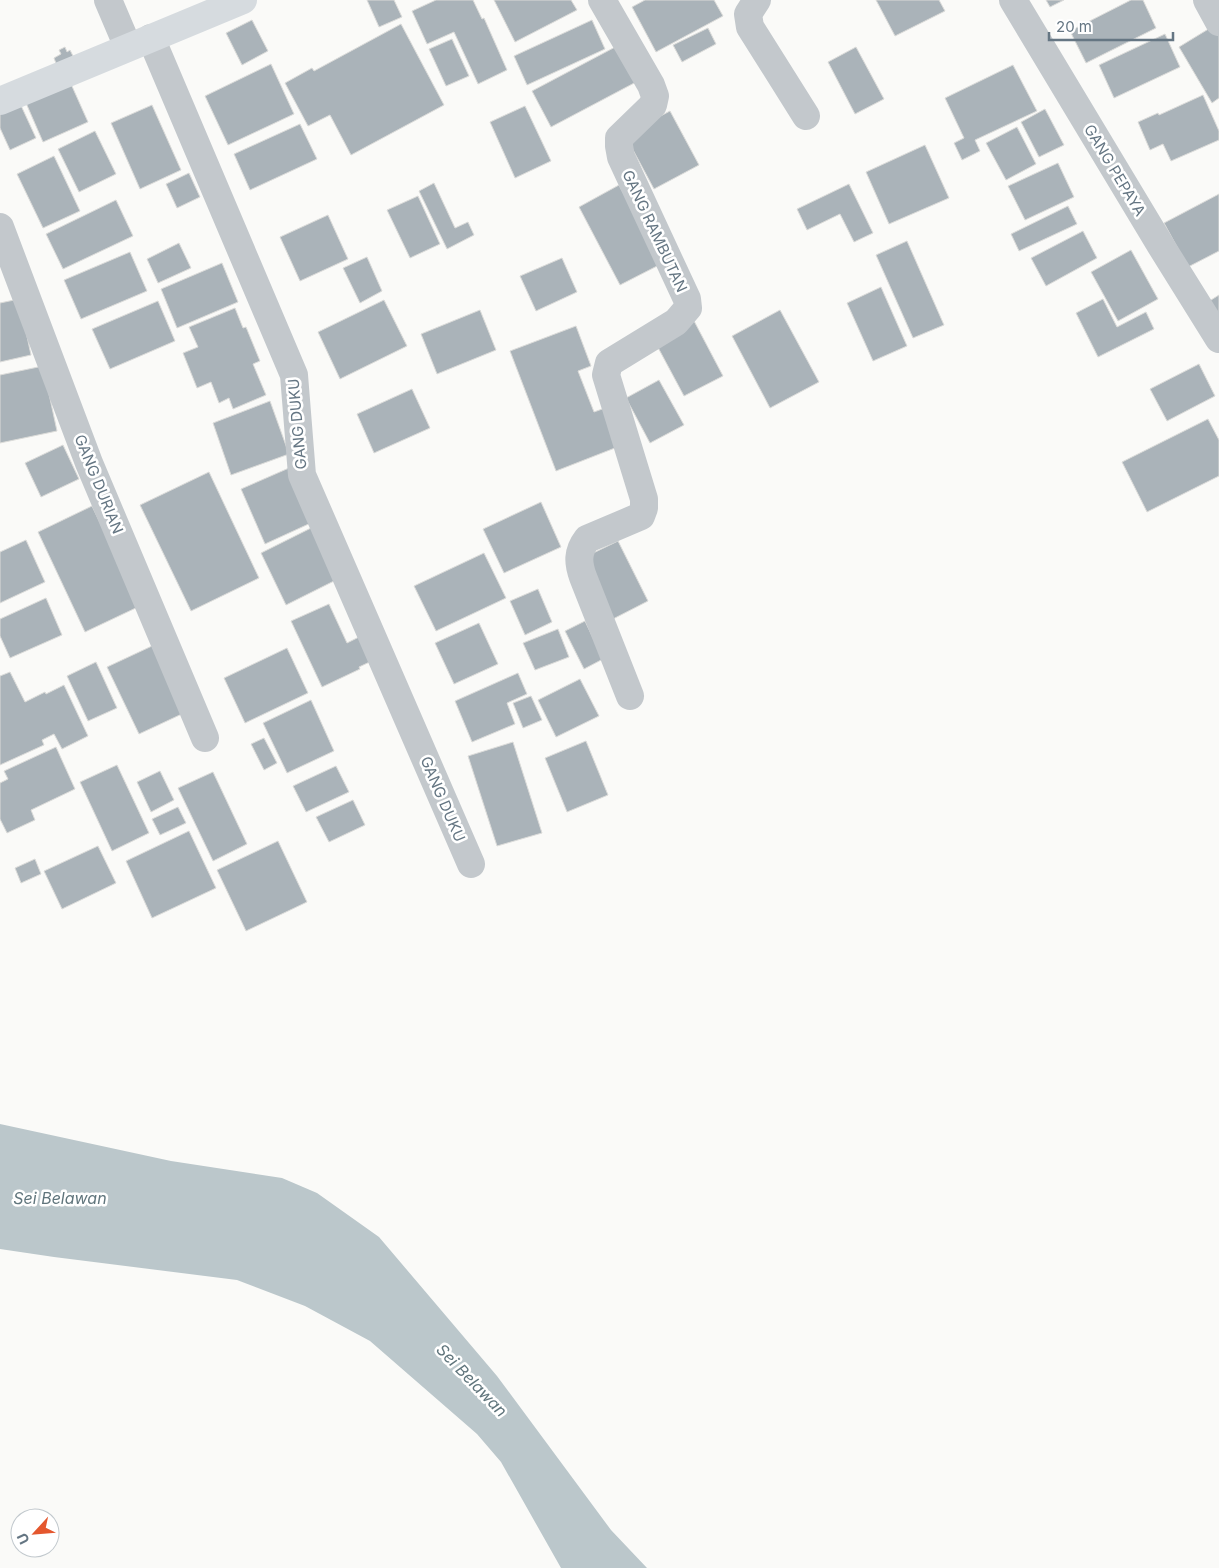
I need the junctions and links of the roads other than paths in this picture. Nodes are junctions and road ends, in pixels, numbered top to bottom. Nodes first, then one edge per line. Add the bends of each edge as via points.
1 (108, 0) edge
2 (243, 0) edge
3 (602, 0) edge
4 (757, 0) edge
5 (1013, 0) edge
6 (1207, 0) edge
7 (1219, 22) edge
8 (140, 42) junction
9 (0, 101) edge
10 (806, 116) dead end
11 (0, 227) edge
12 (1219, 339) edge
13 (630, 696) dead end
14 (205, 738) dead end
15 (470, 864) dead end

1 - 8 street, GANG DUKU
2 - 8 main road
3 - 13 street, GANG RAMBUTAN via 655,96 653,105 619,138 618,146 687,299 688,308 676,322 609,362 607,368 606,375 644,508 641,516 586,539 581,547 579,565
4 - 10 street via 748,14 750,27
5 - 12 street, GANG PEPAYA
6 - 7 street
8 - 9 main road
8 - 15 street, GANG DUKU via 294,375 302,475
11 - 14 street, GANG DURIAN via 90,463

